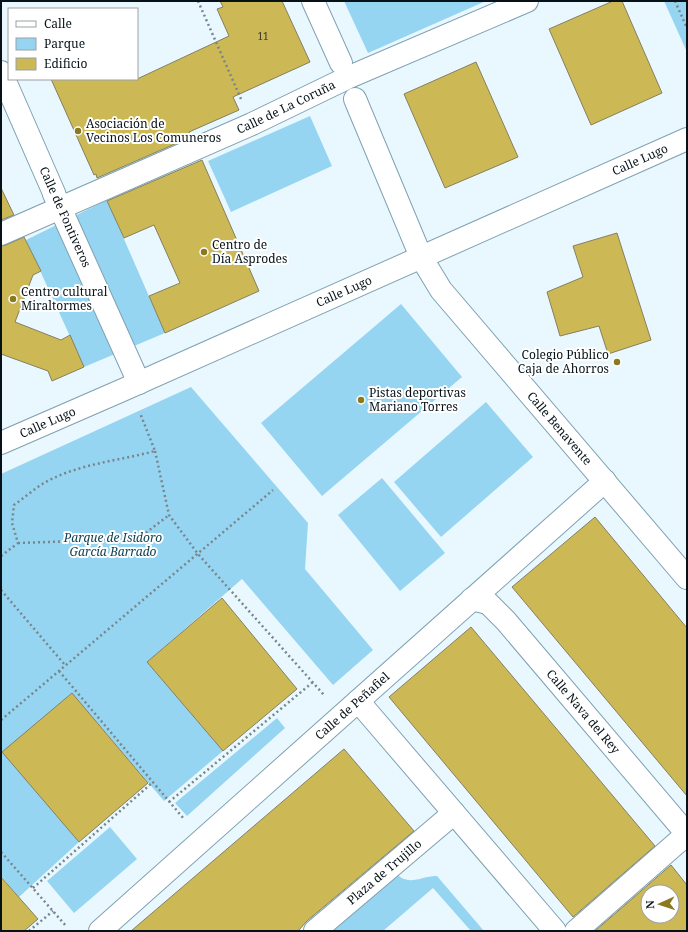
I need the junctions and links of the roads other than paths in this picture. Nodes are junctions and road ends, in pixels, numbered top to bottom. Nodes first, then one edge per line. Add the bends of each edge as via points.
1 (313, 1) edge
2 (527, 1) edge
3 (340, 63) dead end
4 (1, 72) edge
5 (355, 99) dead end
6 (687, 139) edge
7 (57, 200) junction
8 (1, 234) edge
9 (421, 257) junction
10 (139, 383) junction
11 (1, 443) edge
12 (605, 481) junction
13 (687, 578) edge
14 (472, 599) junction
15 (358, 701) junction
16 (454, 813) junction
17 (687, 834) edge
18 (100, 931) edge
19 (315, 931) edge
20 (554, 931) edge
21 (576, 931) edge

1 - 3 street
2 - 7 street, Calle de La Coruña via 347,78 252,124
4 - 7 street, Calle de Fontiveros
5 - 9 street, Calle Benavente
6 - 9 street, Calle Lugo
7 - 8 street, Calle de La Coruña
7 - 10 street, Calle de Fontiveros
9 - 10 street, Calle Lugo
9 - 12 street, Calle Benavente via 441,290
10 - 11 street, Calle Lugo
12 - 13 street, Calle Benavente
12 - 14 street, Calle de Peñafiel
14 - 15 street, Calle de Peñafiel
14 - 17 street, Calle Nava del Rey via 488,603 506,621
15 - 16 street
15 - 18 street, Calle de Peñafiel
16 - 19 street, Plaza de Trujillo
16 - 20 street
17 - 21 street

